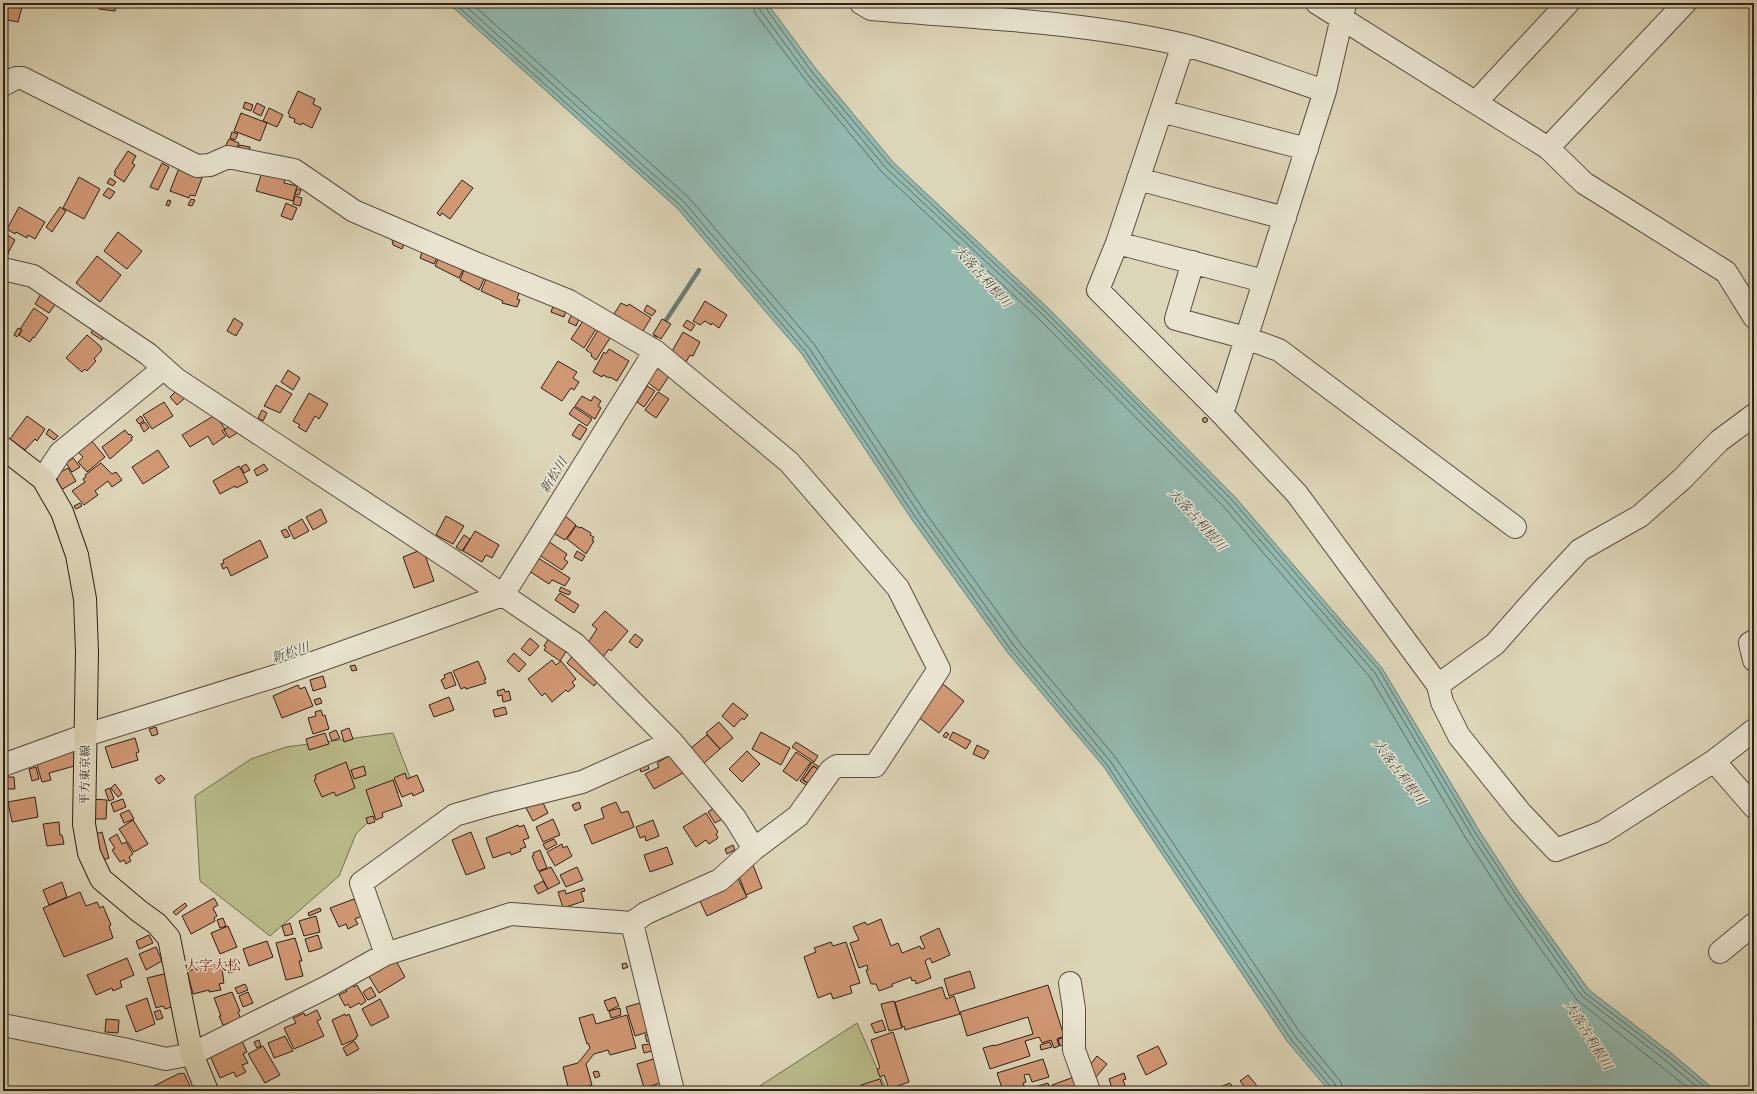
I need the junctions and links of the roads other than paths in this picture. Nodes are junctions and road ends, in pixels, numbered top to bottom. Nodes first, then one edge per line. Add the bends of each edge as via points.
1 (861, 3) edge
2 (1317, 3) edge
3 (1568, 3) edge
4 (1685, 3) edge
5 (1344, 10) edge
6 (1183, 45) junction
7 (3, 85) edge
8 (1325, 91) junction
9 (1476, 102) junction
10 (1161, 110) junction
11 (1548, 148) junction
12 (1307, 149) junction
13 (1138, 179) junction
14 (1285, 218) junction
15 (1117, 244) junction
16 (1193, 262) junction
17 (3, 270) edge
18 (1264, 281) junction
19 (1754, 317) edge
20 (1246, 338) junction
21 (655, 351) junction
22 (164, 368) junction
23 (1222, 414) junction
24 (1754, 415) edge
25 (3, 448) edge
26 (43, 479) junction
27 (1515, 527) dead end
28 (503, 594) junction
29 (1754, 641) edge
30 (1754, 660) edge
31 (1438, 686) junction
32 (1754, 730) edge
33 (86, 735) junction
34 (672, 742) junction
35 (1714, 761) junction
36 (3, 765) edge
37 (1754, 807) edge
38 (754, 849) junction
39 (632, 923) junction
40 (1754, 924) edge
41 (1720, 952) dead end
42 (386, 954) junction
43 (1070, 983) dead end
44 (3, 1025) edge
45 (192, 1054) junction
46 (207, 1091) edge
47 (673, 1091) edge
48 (1089, 1091) edge

1 - 6 street via 871,9 1087,27
2 - 5 street
3 - 9 street
4 - 11 street
5 - 8 street
5 - 9 street
6 - 8 street
6 - 10 street
7 - 21 street via 16,78 22,78 197,166 210,165 228,157 294,170 354,212 569,301
8 - 12 street
9 - 11 street
10 - 12 street
10 - 13 street
11 - 19 street via 1584,183 1726,272
12 - 14 street
13 - 14 street
13 - 15 street
14 - 18 street
15 - 16 street
15 - 23 street via 1098,290
16 - 18 street
16 - 20 street via 1176,318
17 - 22 street via 33,276 148,354
18 - 20 street
20 - 23 street
20 - 27 street via 1279,350
21 - 28 street
21 - 38 street via 789,462 898,588 939,669 875,766 837,766 831,770 798,816
22 - 26 street via 60,452
22 - 28 street via 176,379
23 - 31 street via 1297,494
24 - 31 street via 1719,441 1682,480 1640,516 1580,550 1495,644
25 - 26 main road, 平方東京線
26 - 33 main road, 平方東京線 via 62,512 77,554 85,599
28 - 33 street via 278,675
28 - 34 street via 575,644
29 - 30 street via 1750,643
31 - 35 street via 1442,702 1459,736 1520,812 1556,850 1603,832
32 - 35 street
33 - 36 street
33 - 45 main road, 平方東京線 via 84,824 89,853 101,879 157,924 168,938
34 - 38 street via 735,818
34 - 42 street via 582,782 455,815 361,883
35 - 37 street
38 - 39 street via 720,880 646,913
39 - 42 street via 511,914
39 - 47 street
40 - 41 street
42 - 45 street via 328,987
43 - 48 street via 1074,1009 1074,1050
44 - 45 street via 166,1059
45 - 46 main road, 平方東京線

